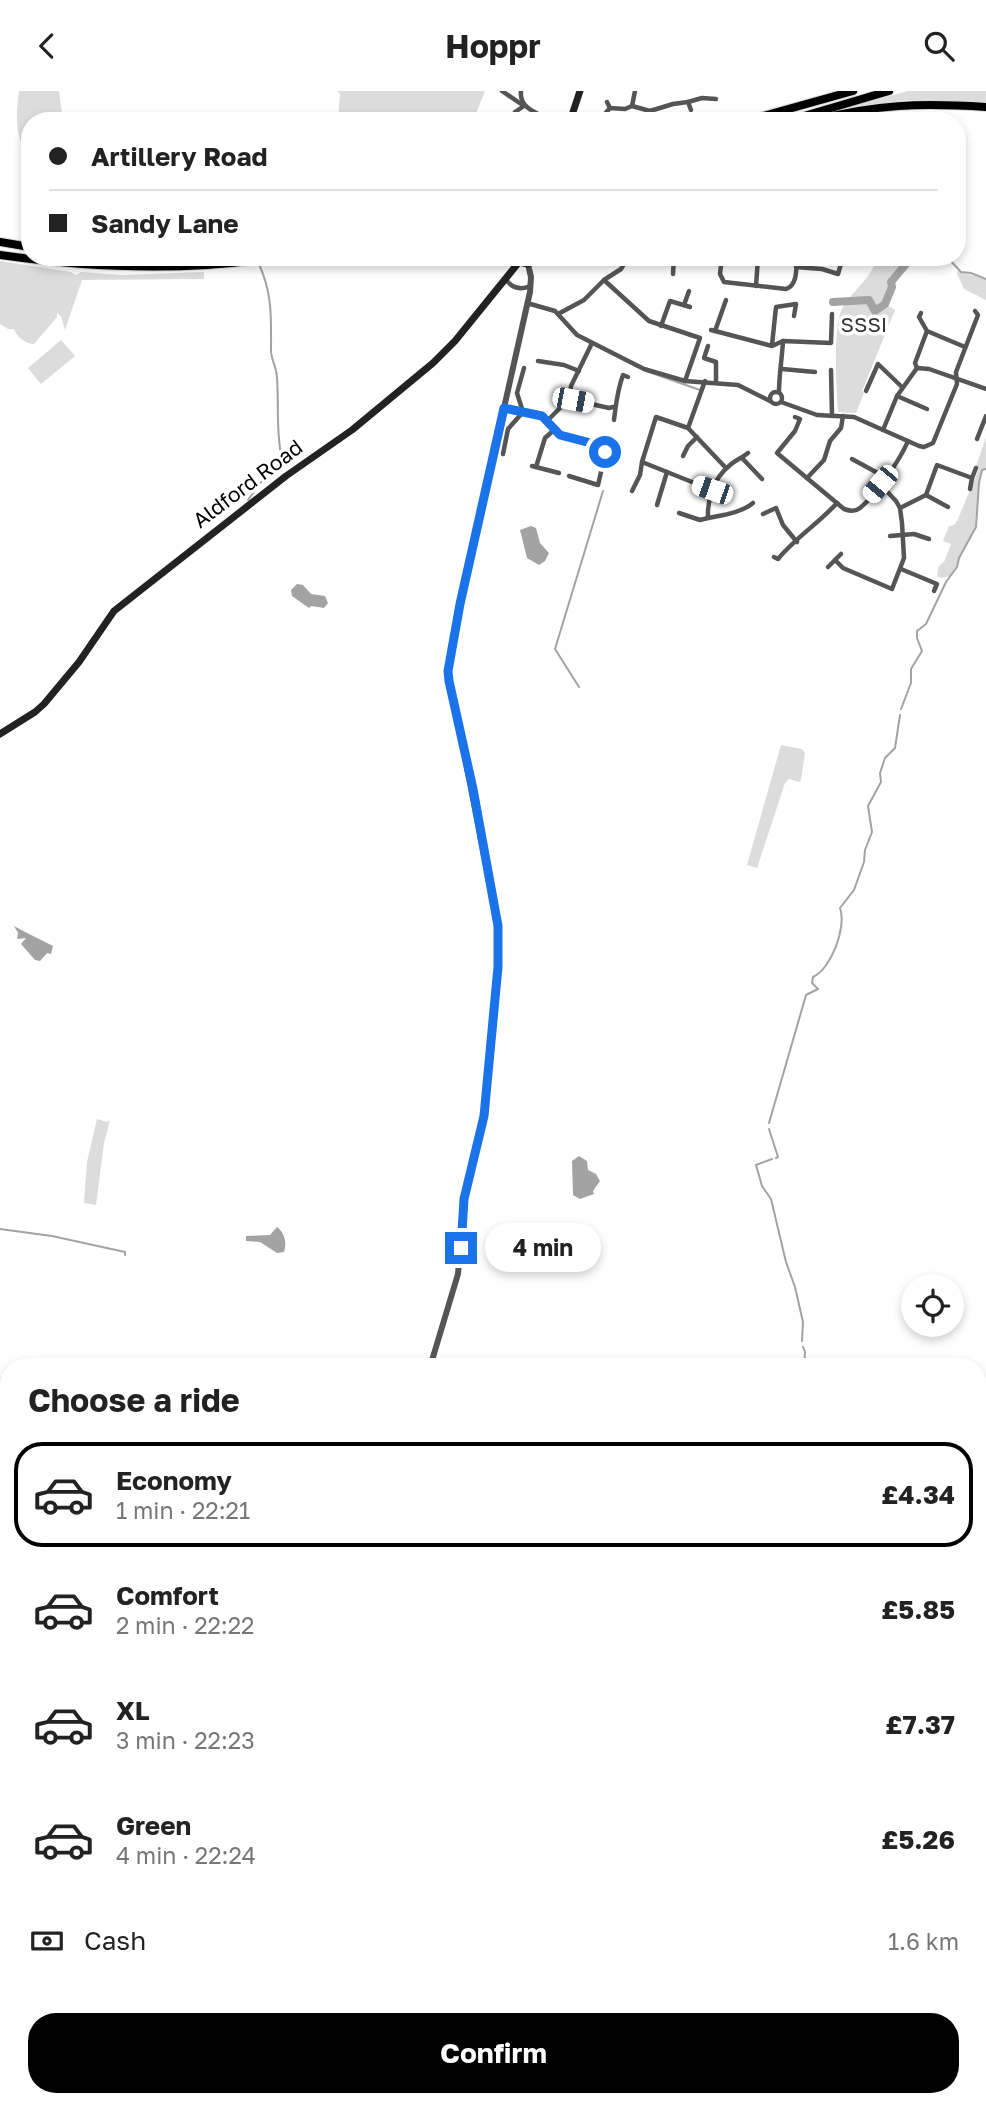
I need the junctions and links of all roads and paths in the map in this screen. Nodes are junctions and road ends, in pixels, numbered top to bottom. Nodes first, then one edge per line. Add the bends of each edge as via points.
1 (502, 91) edge
2 (521, 91) edge
3 (580, 91) edge
4 (635, 91) edge
5 (853, 91) edge
6 (889, 91) edge
7 (716, 99) dead end
8 (607, 102) dead end
9 (688, 102) junction
10 (524, 106) junction
11 (632, 106) junction
12 (986, 107) edge
13 (610, 108) junction
14 (691, 110) dead end
15 (650, 111) joint
16 (514, 112) edge
17 (535, 112) edge
18 (573, 112) edge
19 (606, 112) edge
20 (777, 112) edge
21 (818, 112) edge
22 (849, 112) edge
23 (0, 243) edge
24 (21, 246) edge
25 (0, 255) edge
26 (21, 258) edge
27 (113, 266) edge
28 (185, 266) edge
29 (514, 266) edge
30 (530, 266) edge
31 (623, 266) edge
32 (673, 266) edge
33 (721, 266) edge
34 (757, 266) edge
35 (841, 266) edge
36 (796, 267) joint
37 (672, 274) dead end
38 (505, 278) junction
39 (604, 281) junction
40 (530, 285) junction
41 (755, 286) junction
42 (689, 291) dead end
43 (527, 303) junction
44 (727, 303) dead end
45 (769, 312) dead end
46 (775, 313) junction
47 (558, 314) junction
48 (832, 314) dead end
49 (979, 314) dead end
50 (918, 315) dead end
51 (794, 316) dead end
52 (660, 327) junction
53 (927, 331) junction
54 (783, 341) junction
55 (592, 343) junction
56 (708, 346) dead end
57 (772, 346) junction
58 (966, 347) junction
59 (538, 361) dead end
60 (524, 368) dead end
61 (917, 368) junction
62 (782, 369) junction
63 (831, 370) dead end
64 (579, 371) junction
65 (815, 371) dead end
66 (624, 375) dead end
67 (956, 378) junction
68 (685, 381) junction
69 (705, 381) junction
70 (716, 381) junction
71 (902, 387) junction
72 (986, 389) edge
73 (778, 391) junction
74 (866, 391) dead end
75 (897, 396) junction
76 (569, 399) junction
77 (770, 399) junction
78 (783, 402) junction
79 (614, 407) junction
80 (504, 408) junction
81 (927, 409) dead end
82 (523, 412) junction
83 (832, 416) junction
84 (843, 416) junction
85 (986, 416) edge
86 (800, 419) dead end
87 (548, 421) junction
88 (614, 421) dead end
89 (688, 428) junction
90 (984, 428) edge
91 (555, 429) junction
92 (883, 430) junction
93 (698, 437) junction
94 (977, 439) dead end
95 (908, 440) junction
96 (771, 448) dead end
97 (748, 453) dead end
98 (777, 453) junction
99 (503, 454) dead end
100 (685, 454) dead end
101 (742, 458) junction
102 (852, 459) dead end
103 (642, 462) junction
104 (726, 468) junction
105 (976, 468) dead end
106 (667, 472) junction
107 (559, 473) dead end
108 (760, 475) dead end
109 (569, 476) dead end
110 (885, 477) junction
111 (807, 478) junction
112 (972, 478) junction
113 (880, 484) junction
114 (635, 489) dead end
115 (970, 489) dead end
116 (712, 490) junction
117 (926, 495) junction
118 (753, 503) dead end
119 (837, 503) junction
120 (657, 505) dead end
121 (945, 507) dead end
122 (900, 508) junction
123 (679, 513) dead end
124 (763, 514) dead end
125 (708, 518) junction
126 (902, 535) junction
127 (890, 537) dead end
128 (929, 539) dead end
129 (797, 542) junction
130 (841, 554) dead end
131 (778, 559) dead end
132 (835, 560) junction
133 (828, 567) dead end
134 (901, 569) junction
135 (934, 591) dead end
136 (0, 734) edge
137 (433, 1358) edge

1 - 10 street
2 - 10 street
3 - 18 main road
4 - 11 street
5 - 20 highway
6 - 21 highway
7 - 9 street
8 - 13 street
9 - 14 street
9 - 15 street
10 - 16 street
10 - 17 street
11 - 13 street
11 - 15 street
12 - 22 highway via 903,104
13 - 19 street
23 - 24 highway
25 - 26 highway
27 - 28 highway
29 - 38 main road, Aldford Road
30 - 40 street
31 - 39 street
32 - 37 street
33 - 41 street via 722,280
34 - 41 street
35 - 36 street via 839,275
36 - 41 street via 791,288
38 - 40 street via 518,288
38 - 136 main road, Aldford Road via 455,341 392,398 114,611 44,704
39 - 47 street via 584,300
39 - 52 street
40 - 43 street
42 - 52 street via 687,306 667,300
43 - 47 street
43 - 80 street
44 - 57 street via 713,331
45 - 46 street
46 - 51 street via 776,306 796,304
46 - 57 street
47 - 55 street via 577,335
48 - 54 street via 831,344
49 - 58 street
50 - 53 street
52 - 68 street via 700,335
53 - 58 street
53 - 61 street
54 - 57 street
54 - 62 street
55 - 64 street
55 - 68 street via 644,369
56 - 70 street via 704,358 716,362
58 - 67 street
59 - 64 street
60 - 82 street via 517,393
61 - 67 street
61 - 71 street
62 - 65 street
62 - 73 street
63 - 83 street
64 - 76 street
66 - 79 street
67 - 72 street
67 - 95 street via 933,443 925,447
68 - 69 street
69 - 70 street
69 - 89 street
70 - 77 street
71 - 74 street via 876,362
71 - 75 street
73 - 77 street
73 - 78 street
75 - 81 street
75 - 92 street
76 - 79 street
76 - 87 street
77 - 78 street via 775,404
78 - 83 street
79 - 88 street
80 - 82 street
80 - 137 street via 448,671 498,926 498,967 484,1116 464,1199 458,1274
82 - 87 street
82 - 99 street via 508,429
83 - 84 street
84 - 92 street
84 - 111 street via 824,460
85 - 90 street
86 - 98 street
87 - 91 street
89 - 93 street
89 - 103 street via 653,416
90 - 94 street
91 - 107 street via 543,441 534,466
91 - 109 street via 565,437 607,444 600,486
92 - 95 street
93 - 100 street
93 - 104 street
95 - 110 street via 901,458
96 - 98 street
97 - 101 street
98 - 111 street
101 - 104 street
101 - 108 street
102 - 110 street
103 - 106 street
103 - 114 street
104 - 116 street
105 - 112 street
106 - 116 street
106 - 120 street
110 - 113 street
111 - 119 street
112 - 115 street
112 - 117 street via 934,464
113 - 119 street via 856,510
113 - 122 street
116 - 125 street
117 - 121 street
117 - 122 street
118 - 125 street
119 - 129 street
122 - 126 street
123 - 125 street
124 - 129 street via 778,507 783,525
126 - 127 street
126 - 128 street
126 - 134 street
129 - 131 street
130 - 132 street
132 - 133 street
132 - 134 street via 891,592
134 - 135 street via 938,581

